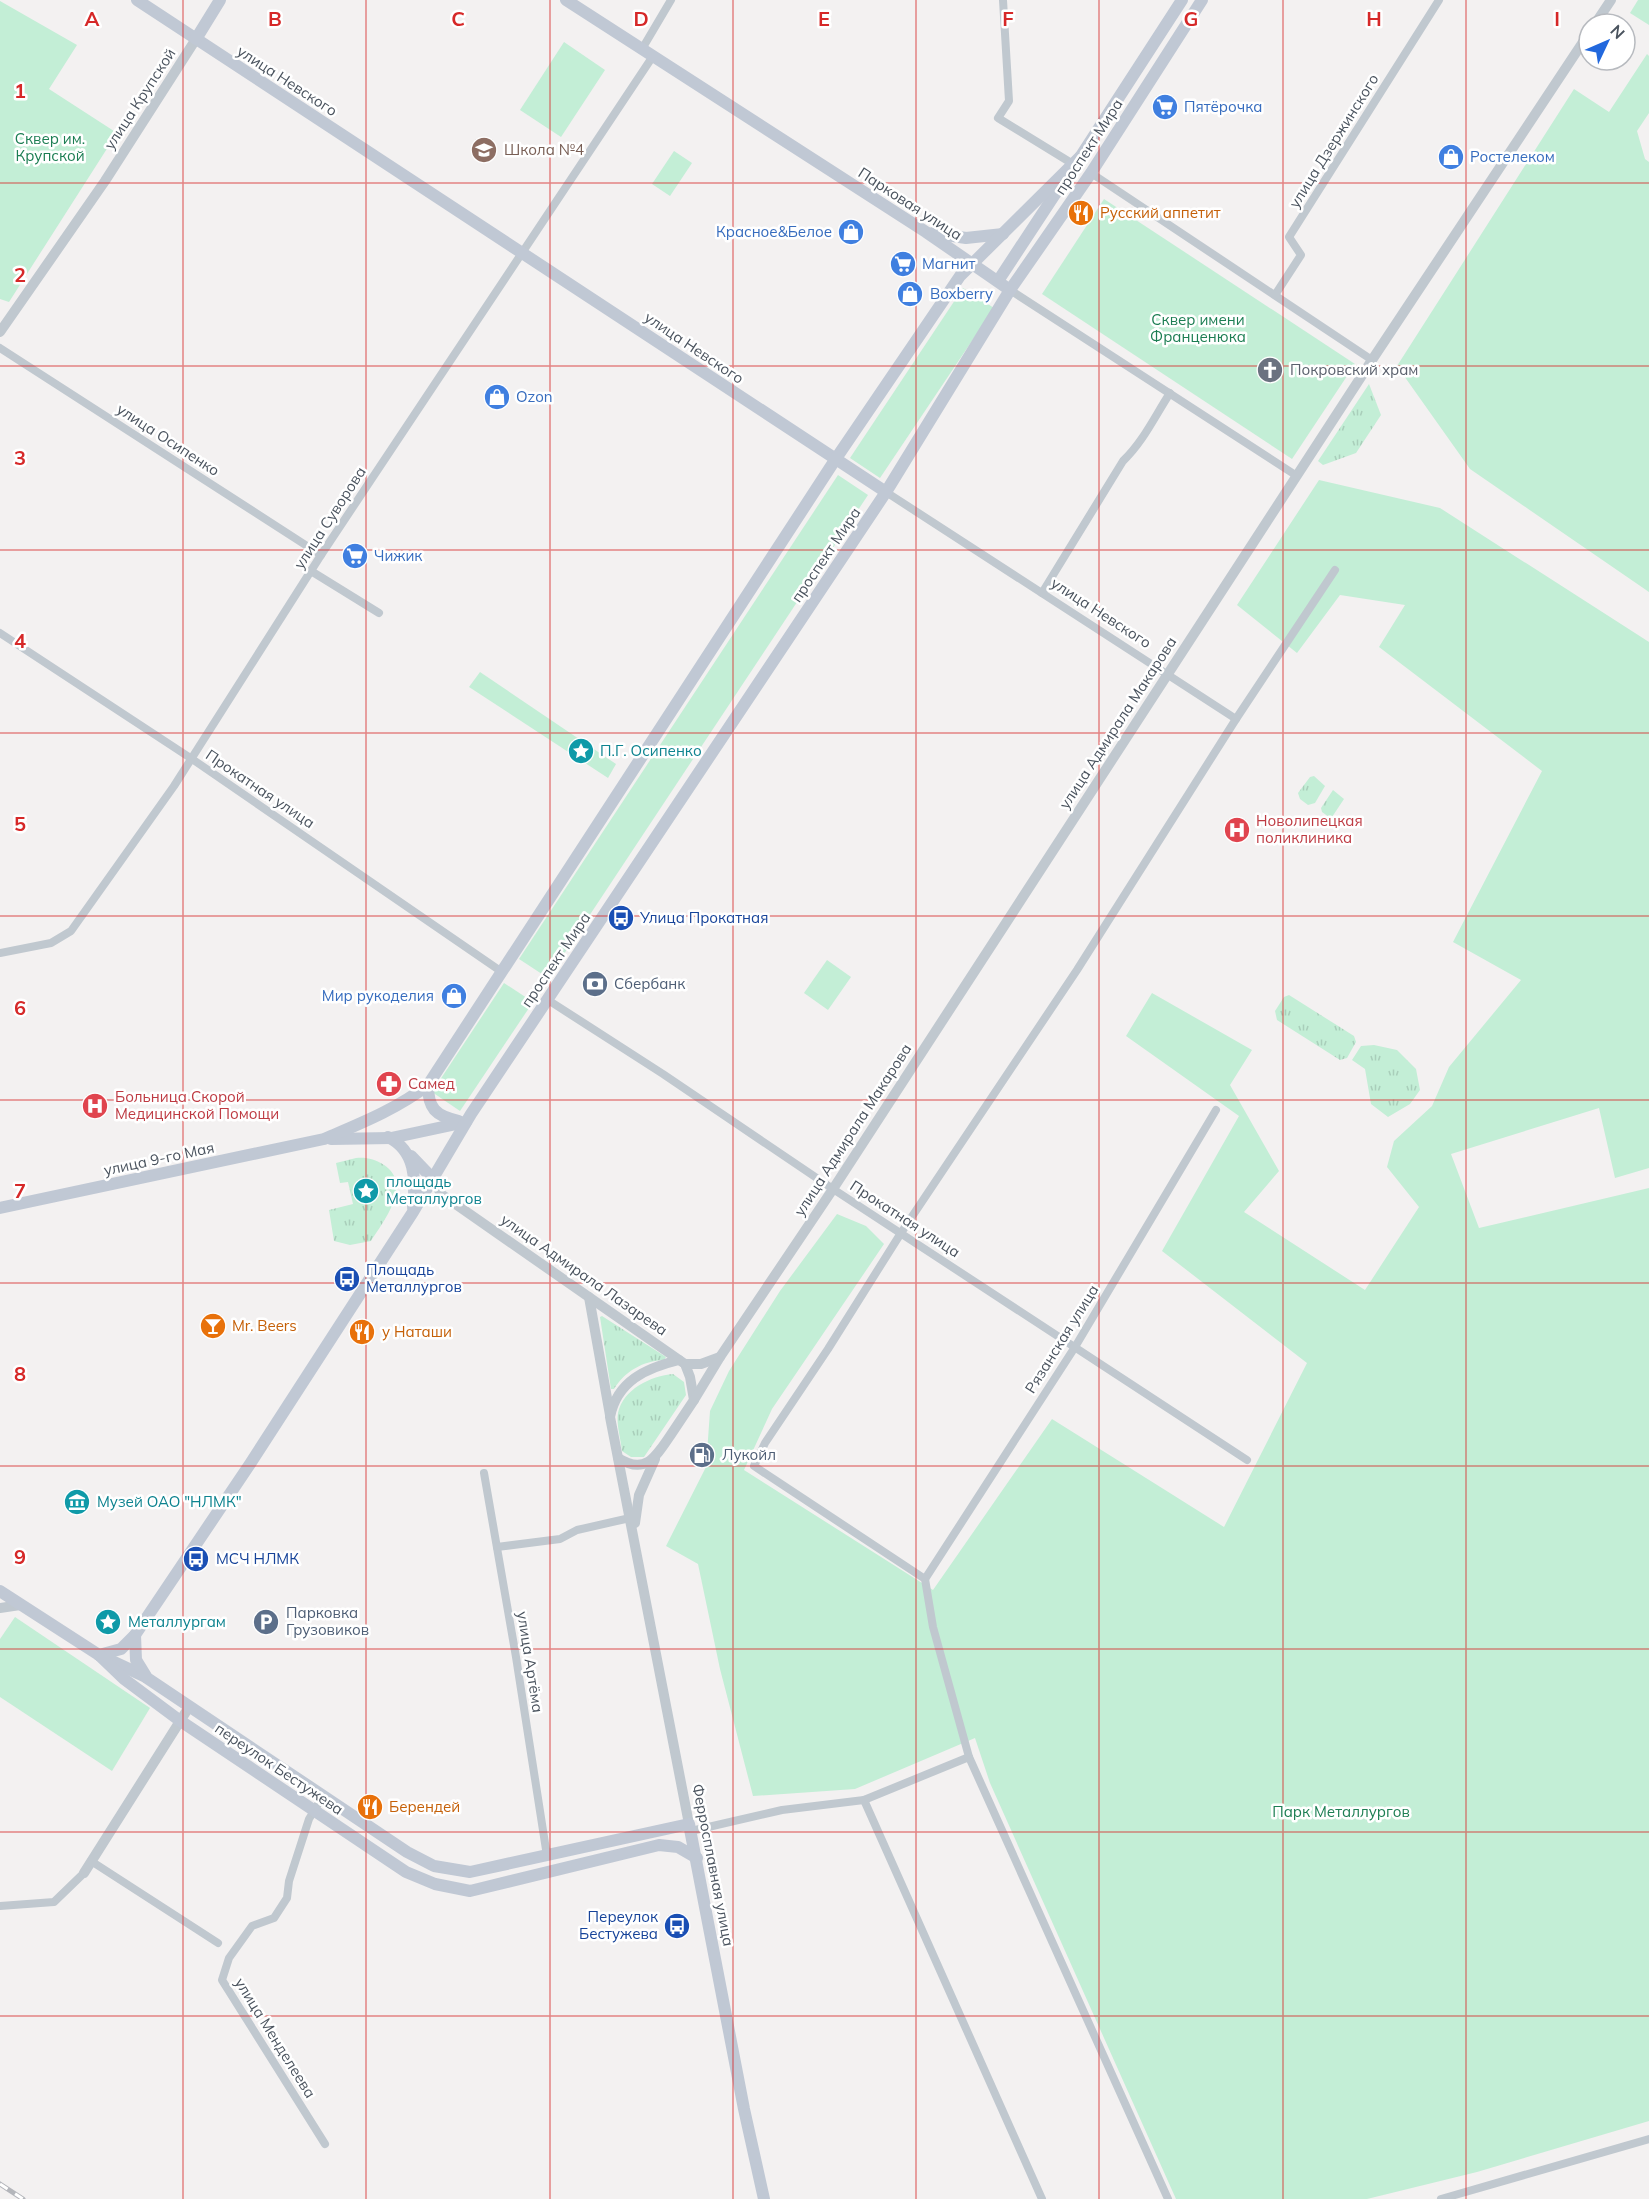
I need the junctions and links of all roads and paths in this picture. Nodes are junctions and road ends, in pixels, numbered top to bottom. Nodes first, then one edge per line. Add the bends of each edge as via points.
1 (137, 0) edge
2 (220, 0) edge
3 (566, 0) edge
4 (671, 0) edge
5 (1002, 0) edge
6 (1182, 0) edge
7 (1202, 0) edge
8 (1439, 0) edge
9 (196, 39) junction
10 (1577, 51) edge
11 (648, 53) junction
12 (1077, 161) junction
13 (1091, 172) junction
14 (926, 232) junction
15 (1003, 234) junction
16 (522, 253) junction
17 (974, 264) junction
18 (998, 281) junction
19 (1010, 290) junction
20 (1275, 295) junction
21 (0, 332) edge
22 (0, 348) edge
23 (1372, 360) junction
24 (1170, 393) junction
25 (835, 460) junction
26 (1297, 476) junction
27 (886, 492) junction
28 (321, 555) junction
29 (1335, 570) dead end
30 (311, 572) junction
31 (1042, 593) junction
32 (379, 613) dead end
33 (0, 633) edge
34 (1168, 674) junction
35 (1236, 719) junction
36 (192, 759) junction
37 (0, 953) edge
38 (502, 972) junction
39 (548, 1000) junction
40 (428, 1085) junction
41 (1216, 1110) dead end
42 (466, 1122) junction
43 (357, 1125) junction
44 (391, 1138) junction
45 (324, 1139) junction
46 (407, 1152) junction
47 (433, 1179) junction
48 (833, 1189) junction
49 (0, 1208) edge
50 (413, 1212) junction
51 (901, 1233) junction
52 (589, 1297) junction
53 (1075, 1347) junction
54 (720, 1357) junction
55 (682, 1362) junction
56 (694, 1401) junction
57 (610, 1417) junction
58 (656, 1457) junction
59 (618, 1458) junction
60 (1247, 1460) dead end
61 (484, 1473) dead end
62 (630, 1518) junction
63 (634, 1536) junction
64 (497, 1547) junction
65 (925, 1579) junction
66 (0, 1591) edge
67 (21, 1605) junction
68 (0, 1608) edge
69 (135, 1635) junction
70 (99, 1655) junction
71 (147, 1678) junction
72 (189, 1707) junction
73 (180, 1721) junction
74 (969, 1757) junction
75 (323, 1796) junction
76 (864, 1800) junction
77 (314, 1810) junction
78 (690, 1828) junction
79 (547, 1856) junction
80 (696, 1858) junction
81 (92, 1861) junction
82 (84, 1873) joint
83 (0, 1906) edge
84 (218, 1942) dead end
85 (1649, 2139) edge
86 (325, 2144) dead end
87 (765, 2199) edge
88 (1042, 2199) edge
89 (1168, 2199) edge
90 (1441, 2199) edge

1 - 9 main road, улица Невского
2 - 9 main road, улица Крупской
3 - 11 main road, Парковая улица
4 - 11 street, улица Суворова
5 - 12 street via 1009,101 999,118
6 - 12 main road, проспект Мира
7 - 13 main road, проспект Мира
8 - 20 street, улица Дзержинского via 1289,237 1301,255
9 - 16 main road, улица Невского
9 - 21 street, улица Крупской via 105,181
10 - 23 street, улица Адмирала Макарова
11 - 14 main road, Парковая улица
11 - 16 street, улица Суворова
12 - 15 main road, проспект Мира
12 - 18 main road, проспект Мира
13 - 19 main road, проспект Мира
13 - 20 street
14 - 15 main road via 966,238
14 - 17 main road, Парковая улица
15 - 17 main road, проспект Мира
16 - 25 main road, улица Невского
16 - 28 street, улица Суворова
17 - 18 main road, Парковая улица
17 - 25 main road, проспект Мира via 960,276
18 - 19 main road, Парковая улица
19 - 24 street, Парковая улица
19 - 27 main road, проспект Мира
20 - 23 street
22 - 28 street, улица Осипенко
23 - 26 street, улица Адмирала Макарова
24 - 26 street, Парковая улица
24 - 31 street
25 - 27 main road, улица Невского
25 - 38 main road, проспект Мира
26 - 34 street, улица Адмирала Макарова
27 - 31 street, улица Невского
27 - 39 main road, проспект Мира
28 - 30 street, улица Суворова
29 - 35 street
30 - 32 street
30 - 36 street, улица Суворова
31 - 34 street, улица Невского
33 - 36 street, Прокатная улица
34 - 35 street, улица Невского
34 - 48 street, улица Адмирала Макарова
35 - 51 street via 1077,970
36 - 37 street, улица Суворова via 71,931 51,943
36 - 38 street, Прокатная улица
38 - 40 main road, проспект Мира
39 - 42 main road, проспект Мира
39 - 48 street, Прокатная улица
40 - 42 main road via 428,1101 437,1113
40 - 43 main road, проспект Мира via 413,1097
41 - 53 street, Рязанская улица
42 - 44 main road
42 - 47 main road, проспект Мира
43 - 44 main road
43 - 45 main road, проспект Мира
44 - 45 main road
44 - 46 main road
45 - 49 main road, улица 9-го Мая
46 - 47 main road
46 - 50 main road via 416,1180
47 - 50 main road, проспект Мира
47 - 52 street, улица Адмирала Лазарева via 441,1194
48 - 51 street, Прокатная улица
48 - 54 street, улица Адмирала Макарова
50 - 69 main road
51 - 53 street, Прокатная улица
51 - 65 street via 754,1466
52 - 55 street, улица Адмирала Лазарева
52 - 57 street
53 - 60 street, Прокатная улица
53 - 65 street, Рязанская улица
54 - 55 street via 701,1364
54 - 56 street, улица Адмирала Макарова
55 - 56 street via 690,1377
55 - 57 street via 647,1370 633,1378 618,1396
56 - 58 street, улица Адмирала Макарова
57 - 59 street, Ферросплавная улица
58 - 59 street via 634,1466
58 - 63 street via 639,1495
59 - 62 street, Ферросплавная улица
61 - 64 street, улица Артёма
62 - 63 street, Ферросплавная улица
62 - 64 street via 577,1530 560,1539
63 - 78 street, Ферросплавная улица
64 - 79 street, улица Артёма
65 - 74 street via 933,1627
66 - 67 main road
67 - 68 street
67 - 70 main road
69 - 70 main road via 121,1649
69 - 71 main road via 136,1660
70 - 71 main road, переулок Бестужева
70 - 73 main road, переулок Бестужева
71 - 72 main road, переулок Бестужева
72 - 73 street
72 - 75 main road, переулок Бестужева
73 - 77 main road, переулок Бестужева
73 - 81 street
74 - 76 street
74 - 89 street
75 - 77 street, улица Менделеева
75 - 79 main road, переулок Бестужева via 406,1852 434,1866 470,1872
76 - 78 street via 782,1810
76 - 88 street
77 - 80 main road, переулок Бестужева via 406,1872 435,1884 470,1891 659,1845 678,1846
77 - 86 street, улица Менделеева via 289,1881 287,1898 274,1918 252,1926 229,1959 222,1980
78 - 79 main road, переулок Бестужева
78 - 80 main road, Ферросплавная улица
80 - 87 main road, Ферросплавная улица
81 - 82 street
81 - 84 street
82 - 83 street via 54,1902
85 - 90 street

